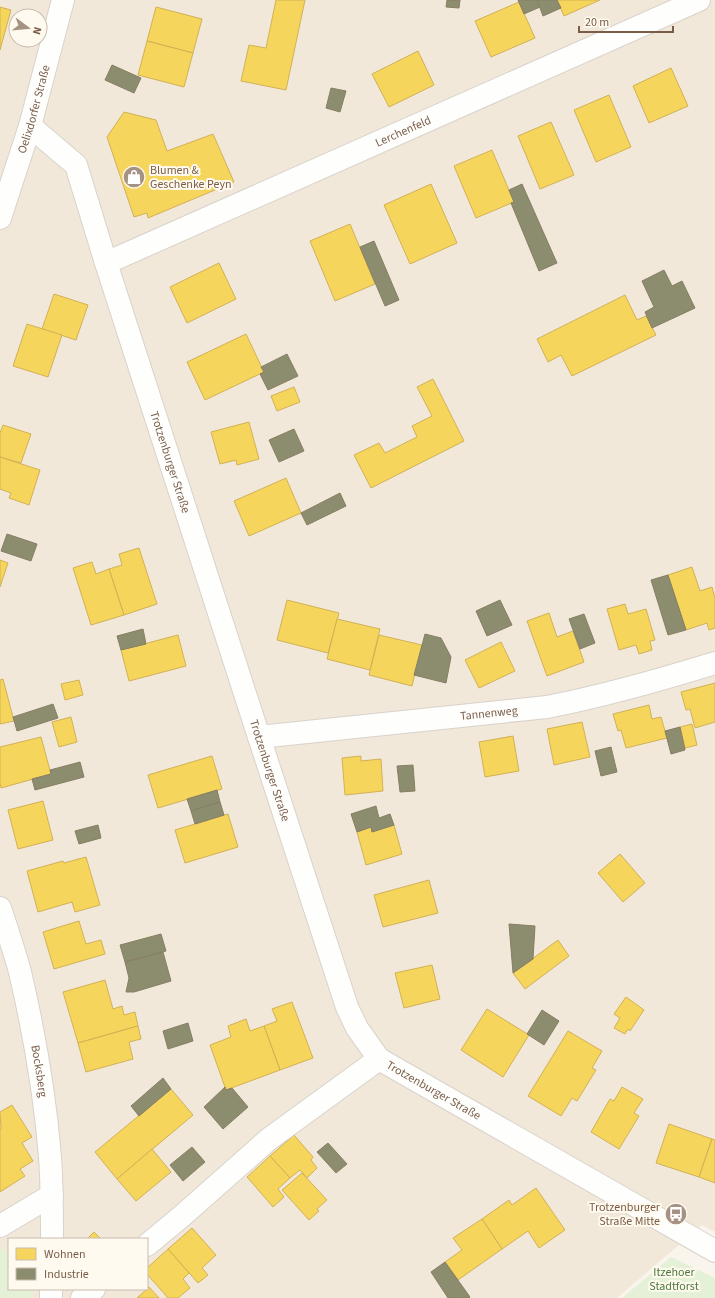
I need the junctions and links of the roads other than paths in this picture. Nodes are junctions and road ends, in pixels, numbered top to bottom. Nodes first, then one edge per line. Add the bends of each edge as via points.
1 (63, 0) edge
2 (699, 0) edge
3 (30, 126) junction
4 (0, 218) edge
5 (106, 263) junction
6 (715, 663) edge
7 (259, 737) junction
8 (0, 908) edge
9 (379, 1059) junction
10 (52, 1195) junction
11 (0, 1226) edge
12 (52, 1238) edge
13 (148, 1244) edge
14 (715, 1251) edge
15 (93, 1290) edge
16 (82, 1298) edge

1 - 3 street, Oelixdorfer Straße
2 - 5 street, Lerchenfeld
3 - 4 street, Oelixdorfer Straße
3 - 5 street, Trotzenburger Straße via 76,164
5 - 7 street, Trotzenburger Straße
6 - 7 street, Tannenweg via 591,698 547,706
7 - 9 street, Trotzenburger Straße via 347,1007
8 - 10 street, Bocksberg via 19,970 31,1024 46,1120
9 - 13 street via 269,1139
9 - 14 street, Trotzenburger Straße
10 - 11 street
10 - 12 street, Bocksberg
15 - 16 street

